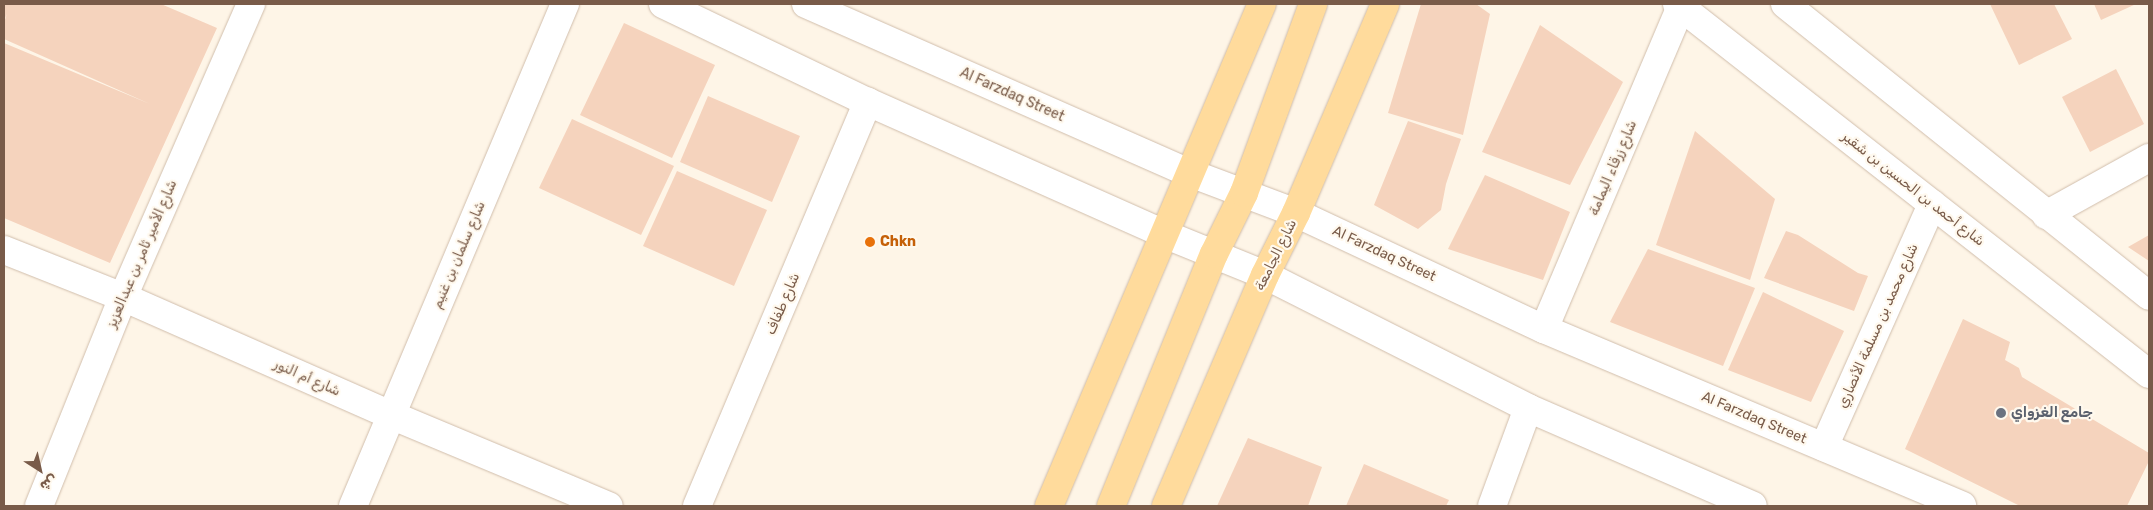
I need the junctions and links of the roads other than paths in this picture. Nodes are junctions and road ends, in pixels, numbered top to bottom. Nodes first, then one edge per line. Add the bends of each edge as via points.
1 (251, 4) edge
2 (565, 4) edge
3 (663, 4) edge
4 (806, 4) edge
5 (1262, 4) edge
6 (1313, 4) edge
7 (1385, 4) edge
8 (1679, 6) edge
9 (1794, 6) edge
10 (868, 102) junction
11 (2149, 158) edge
12 (1190, 173) junction
13 (1244, 193) junction
14 (1932, 204) junction
15 (1296, 212) junction
16 (2046, 215) junction
17 (1164, 234) junction
18 (4, 250) edge
19 (1214, 254) junction
20 (1265, 275) junction
21 (2149, 296) edge
22 (123, 297) junction
23 (1544, 329) junction
24 (2149, 374) edge
25 (1528, 408) junction
26 (392, 415) junction
27 (1824, 447) junction
28 (39, 506) edge
29 (353, 506) edge
30 (610, 506) edge
31 (697, 506) edge
32 (1049, 506) edge
33 (1111, 506) edge
34 (1166, 506) edge
35 (1492, 506) edge
36 (1753, 506) edge
37 (1962, 506) edge

1 - 22 street, شارع الأمير ثامر بن عبدالعزيز
2 - 26 street, شارع سلمان بن غنيم
3 - 10 street
4 - 12 street, Al Farzdaq Street
5 - 12 main road
6 - 13 main road
7 - 15 main road, شارع الجامعة
8 - 14 street, شارع أحمد بن الحسين بن شقير
8 - 23 street, شارع زرقاء اليمامة
9 - 16 street
10 - 17 street
10 - 31 street, شارع طفاف
11 - 16 street
12 - 13 street, Al Farzdaq Street
12 - 17 main road
13 - 15 street, Al Farzdaq Street
13 - 19 main road
14 - 24 street, شارع أحمد بن الحسين بن شقير
14 - 27 street, شارع محمد بن مسلمة الأنصاري
15 - 20 main road, شارع الجامعة
15 - 23 street, Al Farzdaq Street
16 - 21 street
17 - 19 street
17 - 32 main road
18 - 22 street, شارع أم النور
19 - 20 street
19 - 33 main road
20 - 25 street
20 - 34 main road, شارع الجامعة
22 - 26 street, شارع أم النور
22 - 28 street, شارع الأمير ثامر بن عبدالعزيز
23 - 27 street, Al Farzdaq Street
25 - 35 street
25 - 36 street
26 - 29 street, شارع سلمان بن غنيم
26 - 30 street, شارع أم النور
27 - 37 street, Al Farzdaq Street

